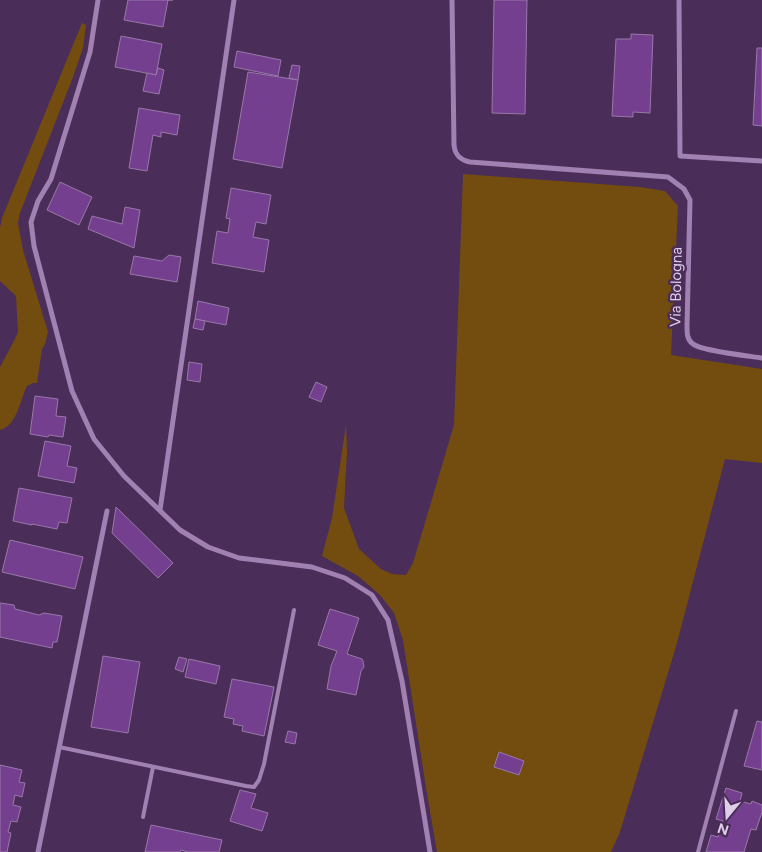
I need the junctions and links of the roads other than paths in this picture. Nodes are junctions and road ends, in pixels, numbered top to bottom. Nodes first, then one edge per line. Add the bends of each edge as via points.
1 (98, 0) edge
2 (234, 0) edge
3 (452, 0) edge
4 (679, 0) edge
5 (762, 161) edge
6 (762, 358) edge
7 (160, 510) junction
8 (107, 511) dead end
9 (294, 610) dead end
10 (736, 711) dead end
11 (59, 747) junction
12 (153, 767) junction
13 (143, 817) dead end
14 (38, 852) edge
15 (430, 852) edge
16 (698, 852) edge

1 - 7 street via 90,52 51,179 38,201 31,222 34,246 72,391 94,439 124,476
2 - 7 street
3 - 6 street, Via Bologna via 456,154 470,162 668,177 684,188 690,200 688,338 694,346
4 - 5 street via 680,156
7 - 15 street via 180,530 208,548 239,558 312,567 345,578 372,595 388,620 402,681
8 - 11 street
9 - 12 lane via 264,764 254,787
10 - 16 lane
11 - 12 lane
11 - 14 street
12 - 13 lane

